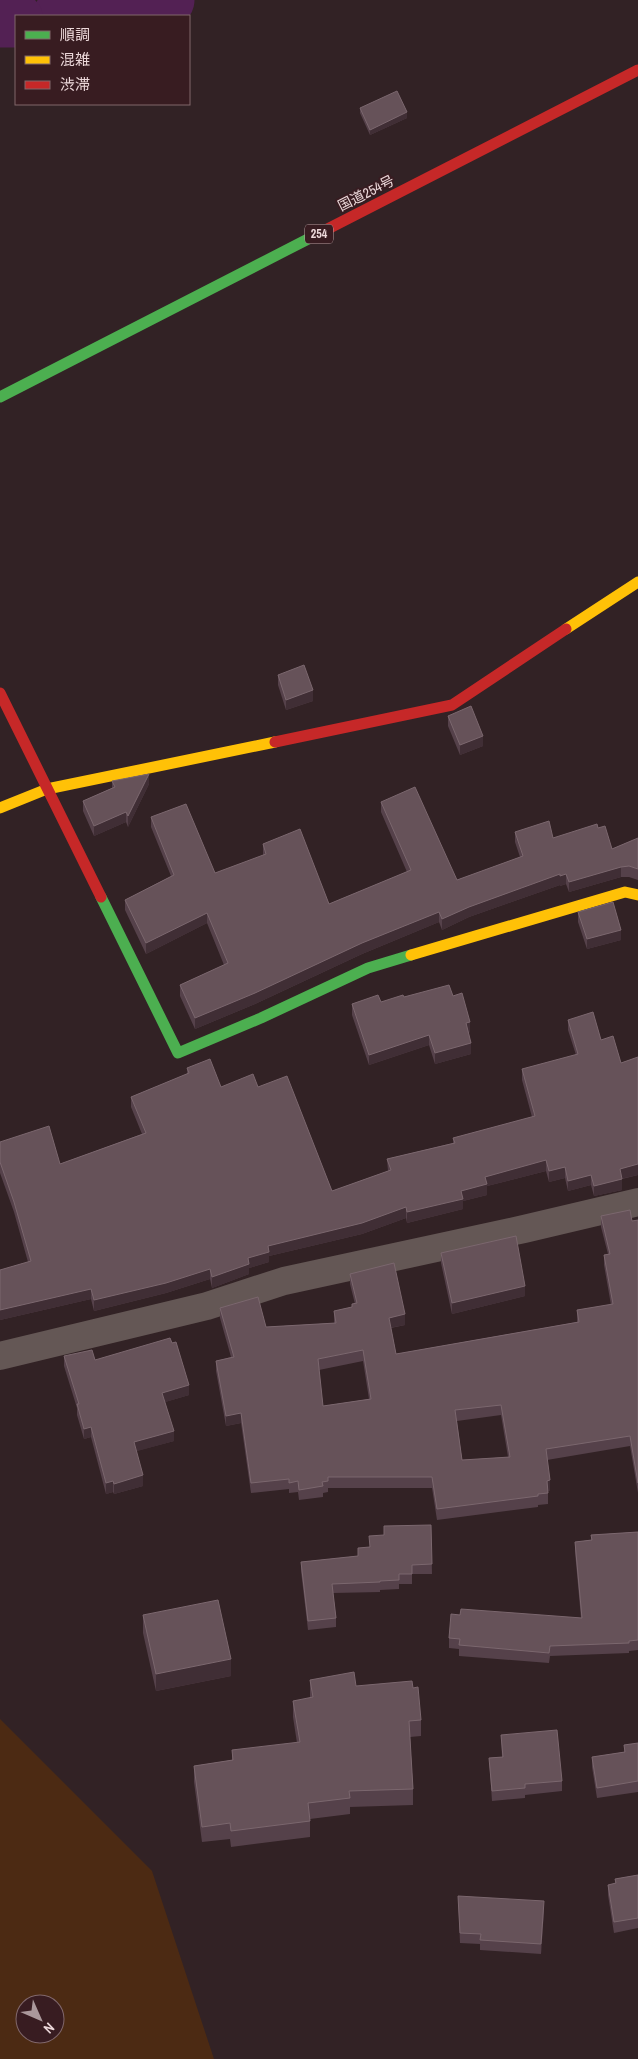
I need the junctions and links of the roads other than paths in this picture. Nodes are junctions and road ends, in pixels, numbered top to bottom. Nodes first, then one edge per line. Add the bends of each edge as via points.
1 (638, 70) edge
2 (0, 397) edge
3 (638, 582) edge
4 (0, 693) edge
5 (47, 789) junction
6 (0, 808) edge
7 (638, 895) edge
8 (638, 1202) edge
9 (0, 1356) edge

1 - 2 main road, 国道254号 / 254
3 - 5 main road via 452,705
4 - 5 main road
5 - 6 main road
5 - 7 main road via 178,1053 368,968 626,892
8 - 9 street via 284,1281 207,1306

